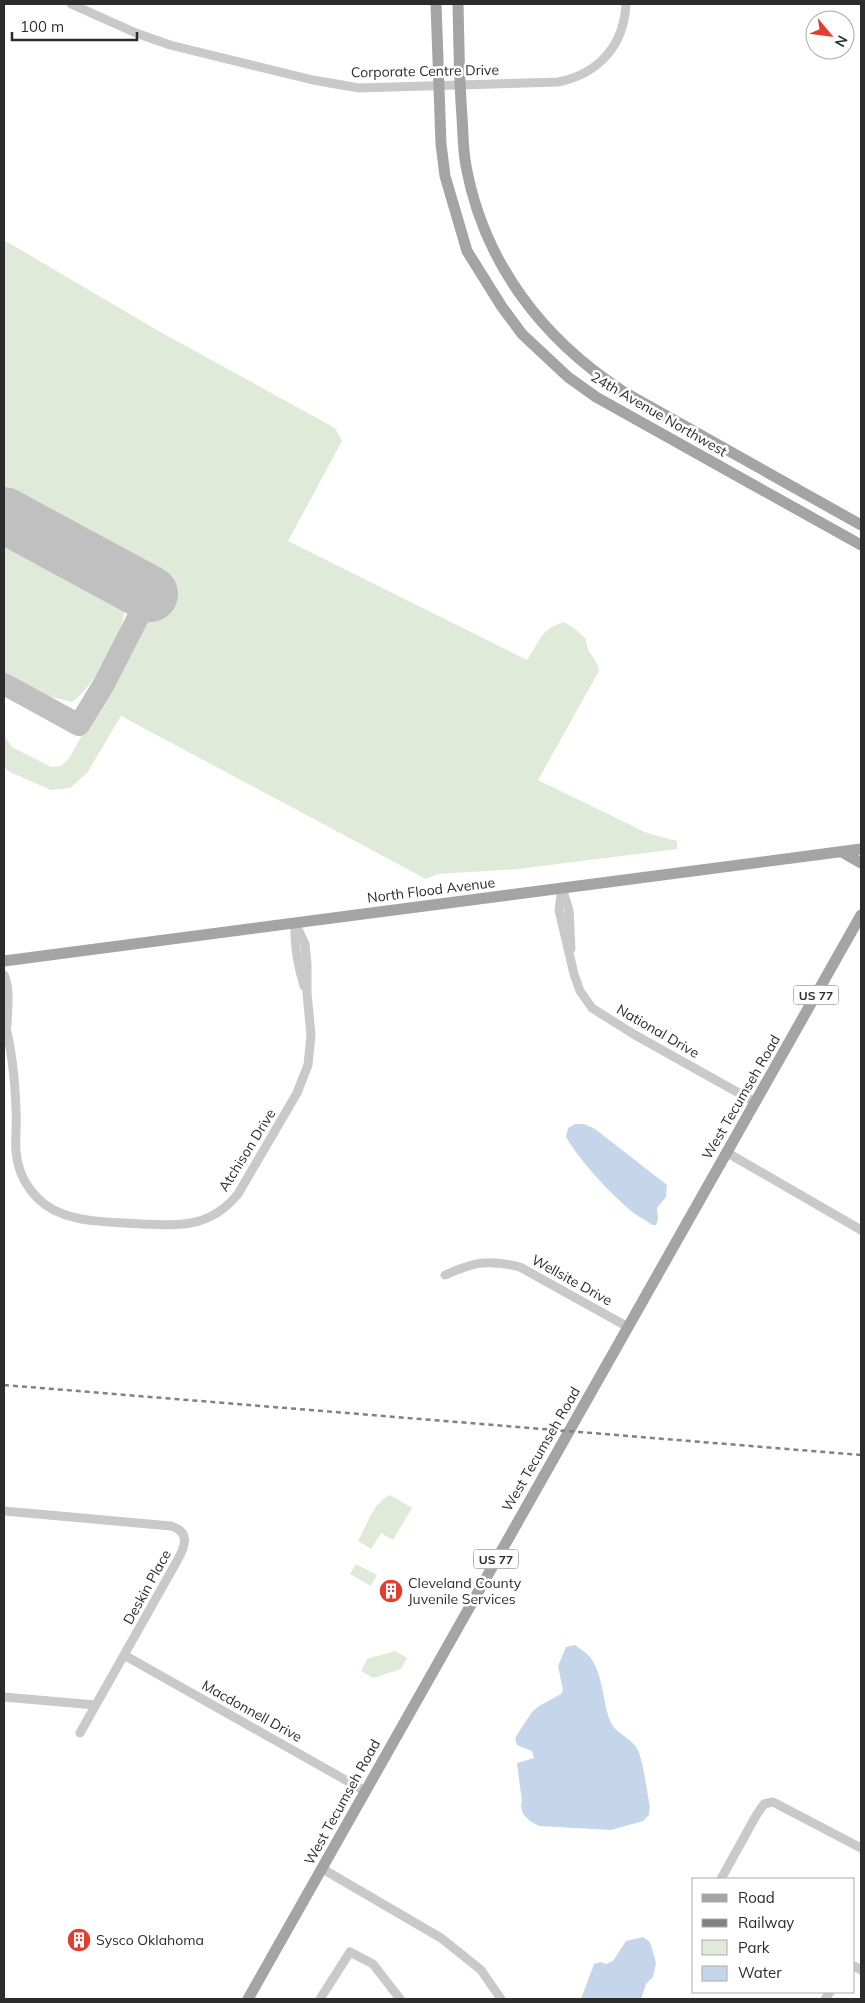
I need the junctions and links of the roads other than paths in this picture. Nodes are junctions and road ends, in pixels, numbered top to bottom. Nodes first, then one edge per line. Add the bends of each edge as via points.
1 (71, 4) edge
2 (436, 4) edge
3 (458, 4) edge
4 (626, 4) edge
5 (438, 85) junction
6 (460, 85) junction
7 (861, 525) edge
8 (861, 545) edge
9 (861, 849) edge
10 (842, 852) junction
11 (861, 863) edge
12 (562, 888) junction
13 (861, 915) edge
14 (295, 923) junction
15 (4, 961) edge
16 (4, 975) edge
17 (4, 1020) edge
18 (7, 1032) junction
19 (755, 1102) junction
20 (726, 1152) junction
21 (861, 1230) edge
22 (445, 1275) dead end
23 (628, 1327) junction
24 (4, 1511) edge
25 (124, 1655) junction
26 (4, 1697) edge
27 (95, 1706) junction
28 (80, 1733) dead end
29 (365, 1791) junction
30 (861, 1848) edge
31 (322, 1868) junction
32 (722, 1878) edge
33 (248, 1999) edge
34 (320, 1999) edge
35 (400, 1999) edge
36 (501, 1999) edge

1 - 5 street, Corporate Centre Drive via 170,45 313,80 359,88
2 - 5 main road, 24th Avenue Northwest
3 - 6 main road, 24th Avenue Northwest
4 - 6 street, Corporate Centre Drive via 623,28 613,49 584,74 558,82
5 - 6 street, Corporate Centre Drive
5 - 8 main road, 24th Avenue Northwest via 445,176 466,251 522,334 568,377 596,397
6 - 7 main road, 24th Avenue Northwest via 466,165 479,214 502,267 545,327 590,369 624,392
9 - 10 main road, North Flood Avenue
10 - 11 main road
10 - 12 main road, North Flood Avenue
12 - 14 main road, North Flood Avenue
12 - 19 street, National Drive via 559,910 571,962 580,991 587,1001 599,1012
13 - 19 main road, West Tecumseh Road / US 77
14 - 15 main road, North Flood Avenue
14 - 18 street, Atchison Drive via 294,941 307,993 311,1035 305,1075 247,1182 234,1200 208,1219 189,1224 160,1225 77,1218 38,1200 18,1167 15,1092
16 - 18 street via 8,1001
17 - 18 street
19 - 20 main road, West Tecumseh Road / US 77
20 - 21 street
20 - 23 main road, West Tecumseh Road / US 77
22 - 23 street, Wellsite Drive via 479,1262 500,1262 520,1267
23 - 29 main road, West Tecumseh Road / US 77
24 - 25 street, Deskin Place via 166,1525 181,1531 185,1540 182,1552
25 - 27 street, Deskin Place
25 - 29 street, Macdonnell Drive
26 - 27 street
27 - 28 street, Deskin Place
29 - 31 main road, West Tecumseh Road / US 77
30 - 32 street via 773,1802 764,1804 757,1814
31 - 33 main road, West Tecumseh Road / US 77
31 - 36 street via 441,1938 481,1970
34 - 35 street via 350,1952 373,1964

